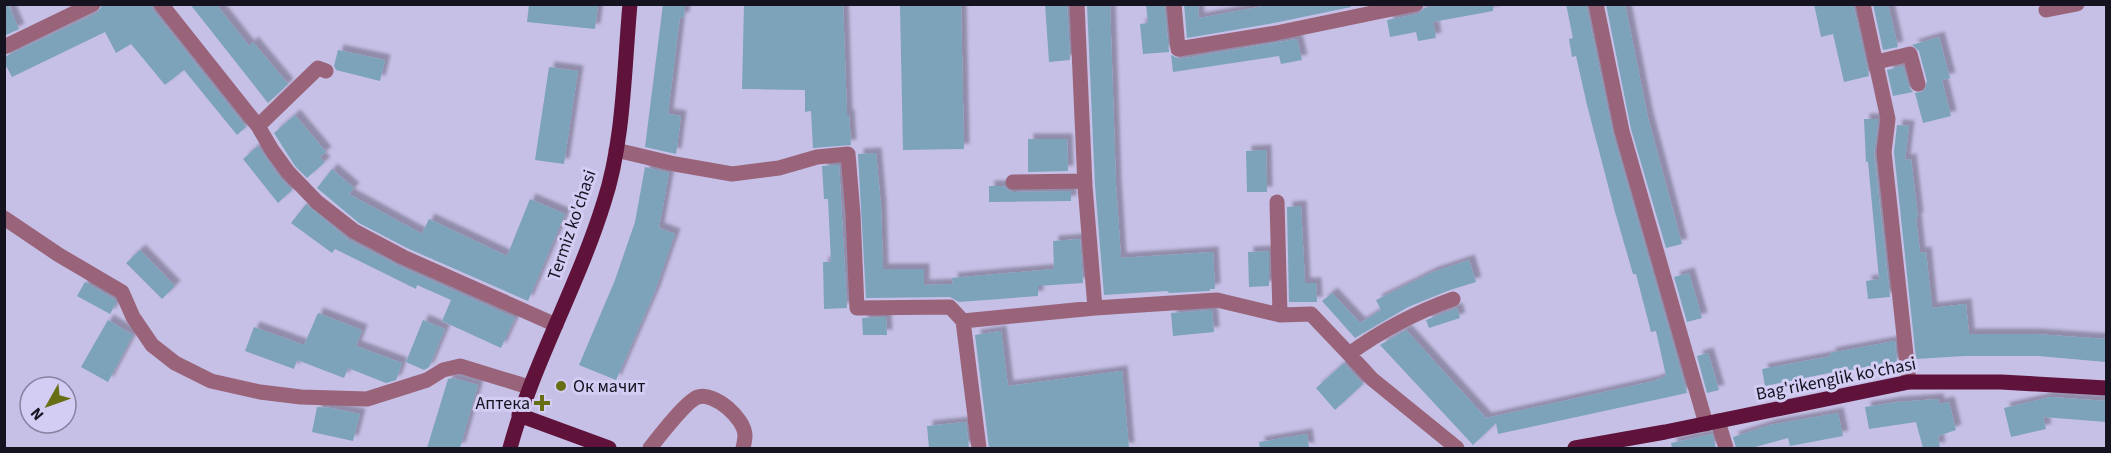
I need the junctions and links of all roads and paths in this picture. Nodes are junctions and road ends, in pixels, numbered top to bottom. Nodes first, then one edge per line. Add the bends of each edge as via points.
1 (93, 4) edge
2 (162, 4) edge
3 (630, 4) edge
4 (1077, 4) edge
5 (1174, 4) edge
6 (1416, 4) edge
7 (1596, 4) edge
8 (1863, 4) edge
9 (2077, 4) edge
10 (2046, 10) dead end
11 (4, 47) edge
12 (1876, 62) junction
13 (326, 71) dead end
14 (1918, 84) dead end
15 (258, 126) junction
16 (616, 150) junction
17 (1085, 181) junction
18 (1013, 182) dead end
19 (1277, 202) dead end
20 (4, 218) edge
21 (1453, 299) dead end
22 (1095, 308) junction
23 (1280, 315) junction
24 (963, 321) junction
25 (556, 325) junction
26 (1349, 354) junction
27 (1909, 382) junction
28 (529, 387) junction
29 (2106, 388) edge
30 (519, 415) junction
31 (1712, 422) junction
32 (510, 448) edge
33 (609, 448) edge
34 (650, 448) edge
35 (743, 448) edge
36 (979, 448) edge
37 (1457, 448) edge
38 (1575, 448) edge
39 (1726, 448) edge

1 - 11 street
2 - 15 street
3 - 16 main road, Termiz ko'chasi
4 - 17 street
5 - 6 street via 1178,49
7 - 31 street via 1622,131
8 - 12 street
9 - 10 street
12 - 14 street via 1910,54
12 - 27 street via 1888,119 1884,152
13 - 15 street via 318,68
15 - 25 street via 288,172 316,202 354,231
16 - 24 street via 732,174 848,154 857,308 950,308
16 - 25 main road, Termiz ko'chasi via 604,202
17 - 18 street
17 - 22 street
19 - 23 street
20 - 28 street via 122,292 152,345 175,363 211,381 301,397 367,399 460,366
21 - 26 street via 1419,311
22 - 23 street via 1216,300
22 - 24 street
23 - 26 street via 1311,314
24 - 36 street
25 - 28 main road, Termiz ko'chasi
26 - 37 street via 1372,379
27 - 29 main road, Bag'rikenglik ko'chasi
27 - 31 main road, Bag'rikenglik ko'chasi
28 - 30 main road, Termiz ko'chasi
30 - 32 main road, Termiz ko'chasi
30 - 33 main road
31 - 38 main road, Bag'rikenglik ko'chasi
31 - 39 street
34 - 35 street via 697,397 708,397 728,407 738,418 746,433

